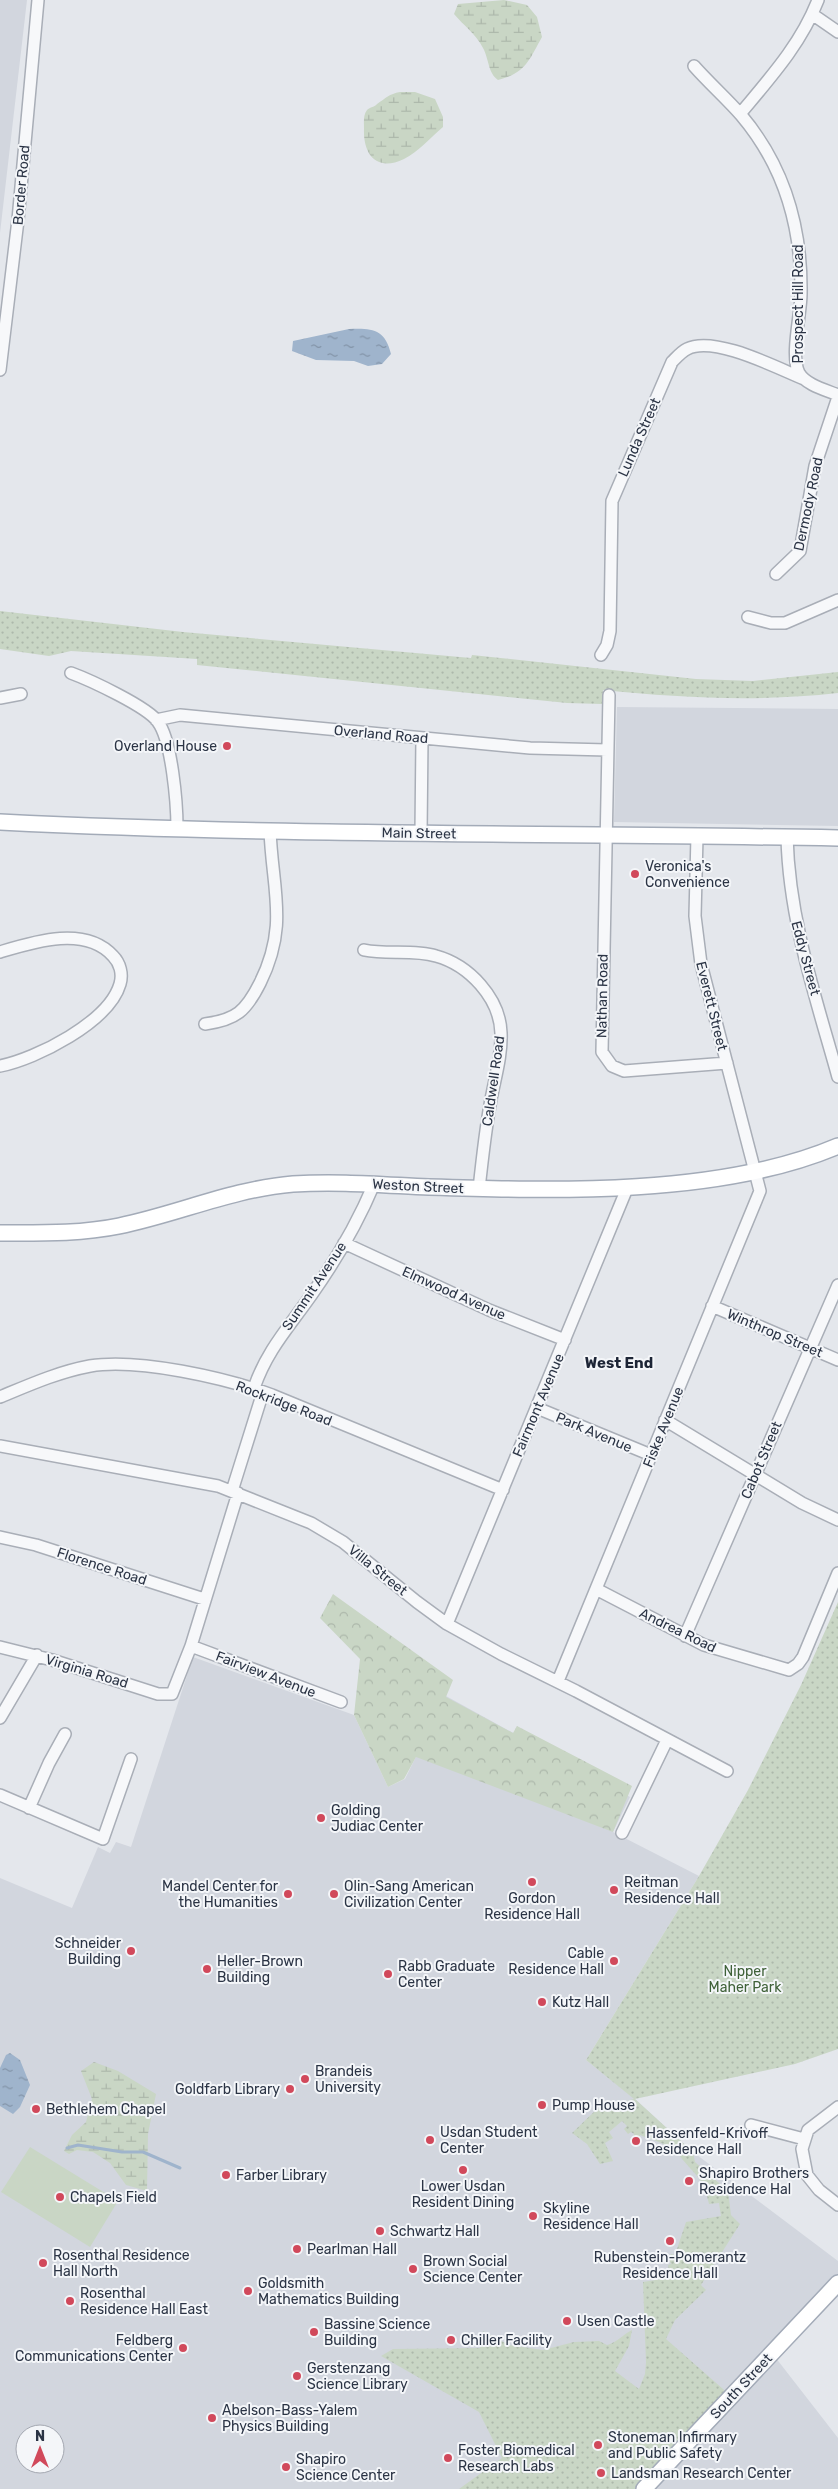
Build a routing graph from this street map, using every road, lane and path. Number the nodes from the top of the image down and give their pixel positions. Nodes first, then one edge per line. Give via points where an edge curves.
1 (38, 0) edge
2 (818, 0) edge
3 (812, 14) junction
4 (838, 32) edge
5 (694, 66) dead end
6 (740, 114) junction
7 (2, 346) edge
8 (0, 370) edge
9 (804, 379) junction
10 (838, 396) edge
11 (776, 574) dead end
12 (838, 600) edge
13 (748, 617) dead end
14 (601, 654) dead end
15 (72, 673) dead end
16 (21, 694) dead end
17 (609, 695) dead end
18 (0, 698) edge
19 (156, 720) junction
20 (422, 738) junction
21 (607, 750) junction
22 (0, 822) edge
23 (176, 828) junction
24 (270, 830) junction
25 (421, 833) junction
26 (606, 836) junction
27 (697, 836) junction
28 (787, 837) junction
29 (838, 838) edge
30 (364, 950) dead end
31 (0, 952) edge
32 (205, 1024) dead end
33 (727, 1063) junction
34 (0, 1066) edge
35 (838, 1077) edge
36 (838, 1146) edge
37 (757, 1171) junction
38 (374, 1184) junction
39 (628, 1186) junction
40 (479, 1189) junction
41 (0, 1233) edge
42 (344, 1243) junction
43 (838, 1285) edge
44 (712, 1306) junction
45 (565, 1340) junction
46 (810, 1348) junction
47 (838, 1360) edge
48 (259, 1390) junction
49 (0, 1397) edge
50 (537, 1408) junction
51 (665, 1420) junction
52 (0, 1446) edge
53 (651, 1456) junction
54 (755, 1474) junction
55 (502, 1490) junction
56 (235, 1492) junction
57 (838, 1520) edge
58 (0, 1537) edge
59 (838, 1573) edge
60 (596, 1589) junction
61 (204, 1599) junction
62 (447, 1624) junction
63 (684, 1636) junction
64 (191, 1646) junction
65 (0, 1647) edge
66 (37, 1655) junction
67 (558, 1681) junction
68 (172, 1694) joint
69 (341, 1702) dead end
70 (0, 1718) edge
71 (65, 1734) dead end
72 (667, 1740) junction
73 (131, 1759) dead end
74 (727, 1771) dead end
75 (0, 1795) edge
76 (29, 1808) junction
77 (622, 1834) dead end
78 (838, 2107) edge
79 (751, 2125) dead end
80 (804, 2138) junction
81 (838, 2205) edge
82 (838, 2283) edge
83 (644, 2489) edge

1 - 7 street, Border Road via 18,220
2 - 3 street
3 - 4 street
3 - 6 street via 787,57
5 - 6 street, Prospect Hill Road
6 - 9 street, Prospect Hill Road via 781,177 794,214 801,280 796,365
7 - 8 street, Border Road
9 - 10 street, Prospect Hill Road
9 - 14 street, Lunda Street via 732,350 707,346 687,348 672,362 612,501 610,632
10 - 11 street, Dermody Road via 815,466 800,552
12 - 13 street via 785,623
15 - 19 street via 146,711
16 - 18 street
17 - 21 street
19 - 20 street, Overland Road via 180,715
19 - 23 street via 165,735 168,749
20 - 21 street, Overland Road via 530,748
20 - 25 street
21 - 26 street
22 - 23 main road, Main Street
23 - 24 main road, Main Street
24 - 25 main road, Main Street
24 - 32 street via 278,914 272,954 244,1009 228,1020
25 - 26 main road, Main Street
26 - 27 main road, Main Street
26 - 33 street, Nathan Road via 603,1056 612,1066 624,1071
27 - 28 main road, Main Street
27 - 33 street, Everett Street via 695,899 698,945
28 - 29 main road, Main Street
28 - 35 street, Eddy Street via 795,920
30 - 40 street, Caldwell Road via 440,957 471,975 491,999 500,1025 501,1044
31 - 34 street via 44,940 84,941 111,954 119,964 121,976 111,1000 69,1038 34,1056
33 - 37 street, Everett Street
36 - 37 main road, Weston Street via 795,1162
37 - 39 main road, Weston Street
37 - 44 street, Fiske Avenue via 760,1194
38 - 40 main road, Weston Street
38 - 41 main road, Weston Street via 332,1182 269,1186 218,1197 112,1228 60,1233
38 - 42 street, Summit Avenue
39 - 40 main road, Weston Street
39 - 45 street, Fairmont Avenue
42 - 45 street, Elmwood Avenue via 490,1310
42 - 48 street, Summit Avenue via 270,1350
43 - 46 street, Cabot Street
44 - 46 street, Winthrop Street
44 - 51 street, Fiske Avenue
45 - 50 street, Fairmont Avenue
46 - 47 street, Winthrop Street
46 - 54 street, Cabot Street
48 - 49 street, Rockridge Road via 157,1368 108,1364 62,1373
48 - 55 street, Rockridge Road
48 - 56 street, Summit Avenue
50 - 53 street, Park Avenue
50 - 55 street, Fairmont Avenue
51 - 53 street, Fiske Avenue
51 - 54 street
52 - 56 street, Villa Street via 205,1482
53 - 60 street, Fiske Avenue
54 - 57 street via 809,1507
54 - 63 street, Cabot Street
55 - 62 street, Fairmont Avenue
56 - 61 street, Summit Avenue
56 - 62 street, Villa Street via 335,1536
58 - 61 street, Florence Road via 44,1547
59 - 63 street, Andrea Road via 803,1656 792,1669 783,1670
60 - 63 street, Andrea Road
60 - 67 street, Fiske Avenue
61 - 64 street, Summit Avenue
62 - 67 street, Villa Street
64 - 68 street, Summit Avenue
64 - 69 street, Fairview Avenue
65 - 66 street, Virginia Road
66 - 68 street, Virginia Road via 158,1694
66 - 70 street
67 - 72 street, Villa Street
71 - 76 street
72 - 74 street, Villa Street
72 - 77 street
73 - 76 street via 103,1839
75 - 76 street
78 - 80 street via 812,2127
79 - 80 street
80 - 81 street via 802,2156 807,2175
82 - 83 main road, South Street

